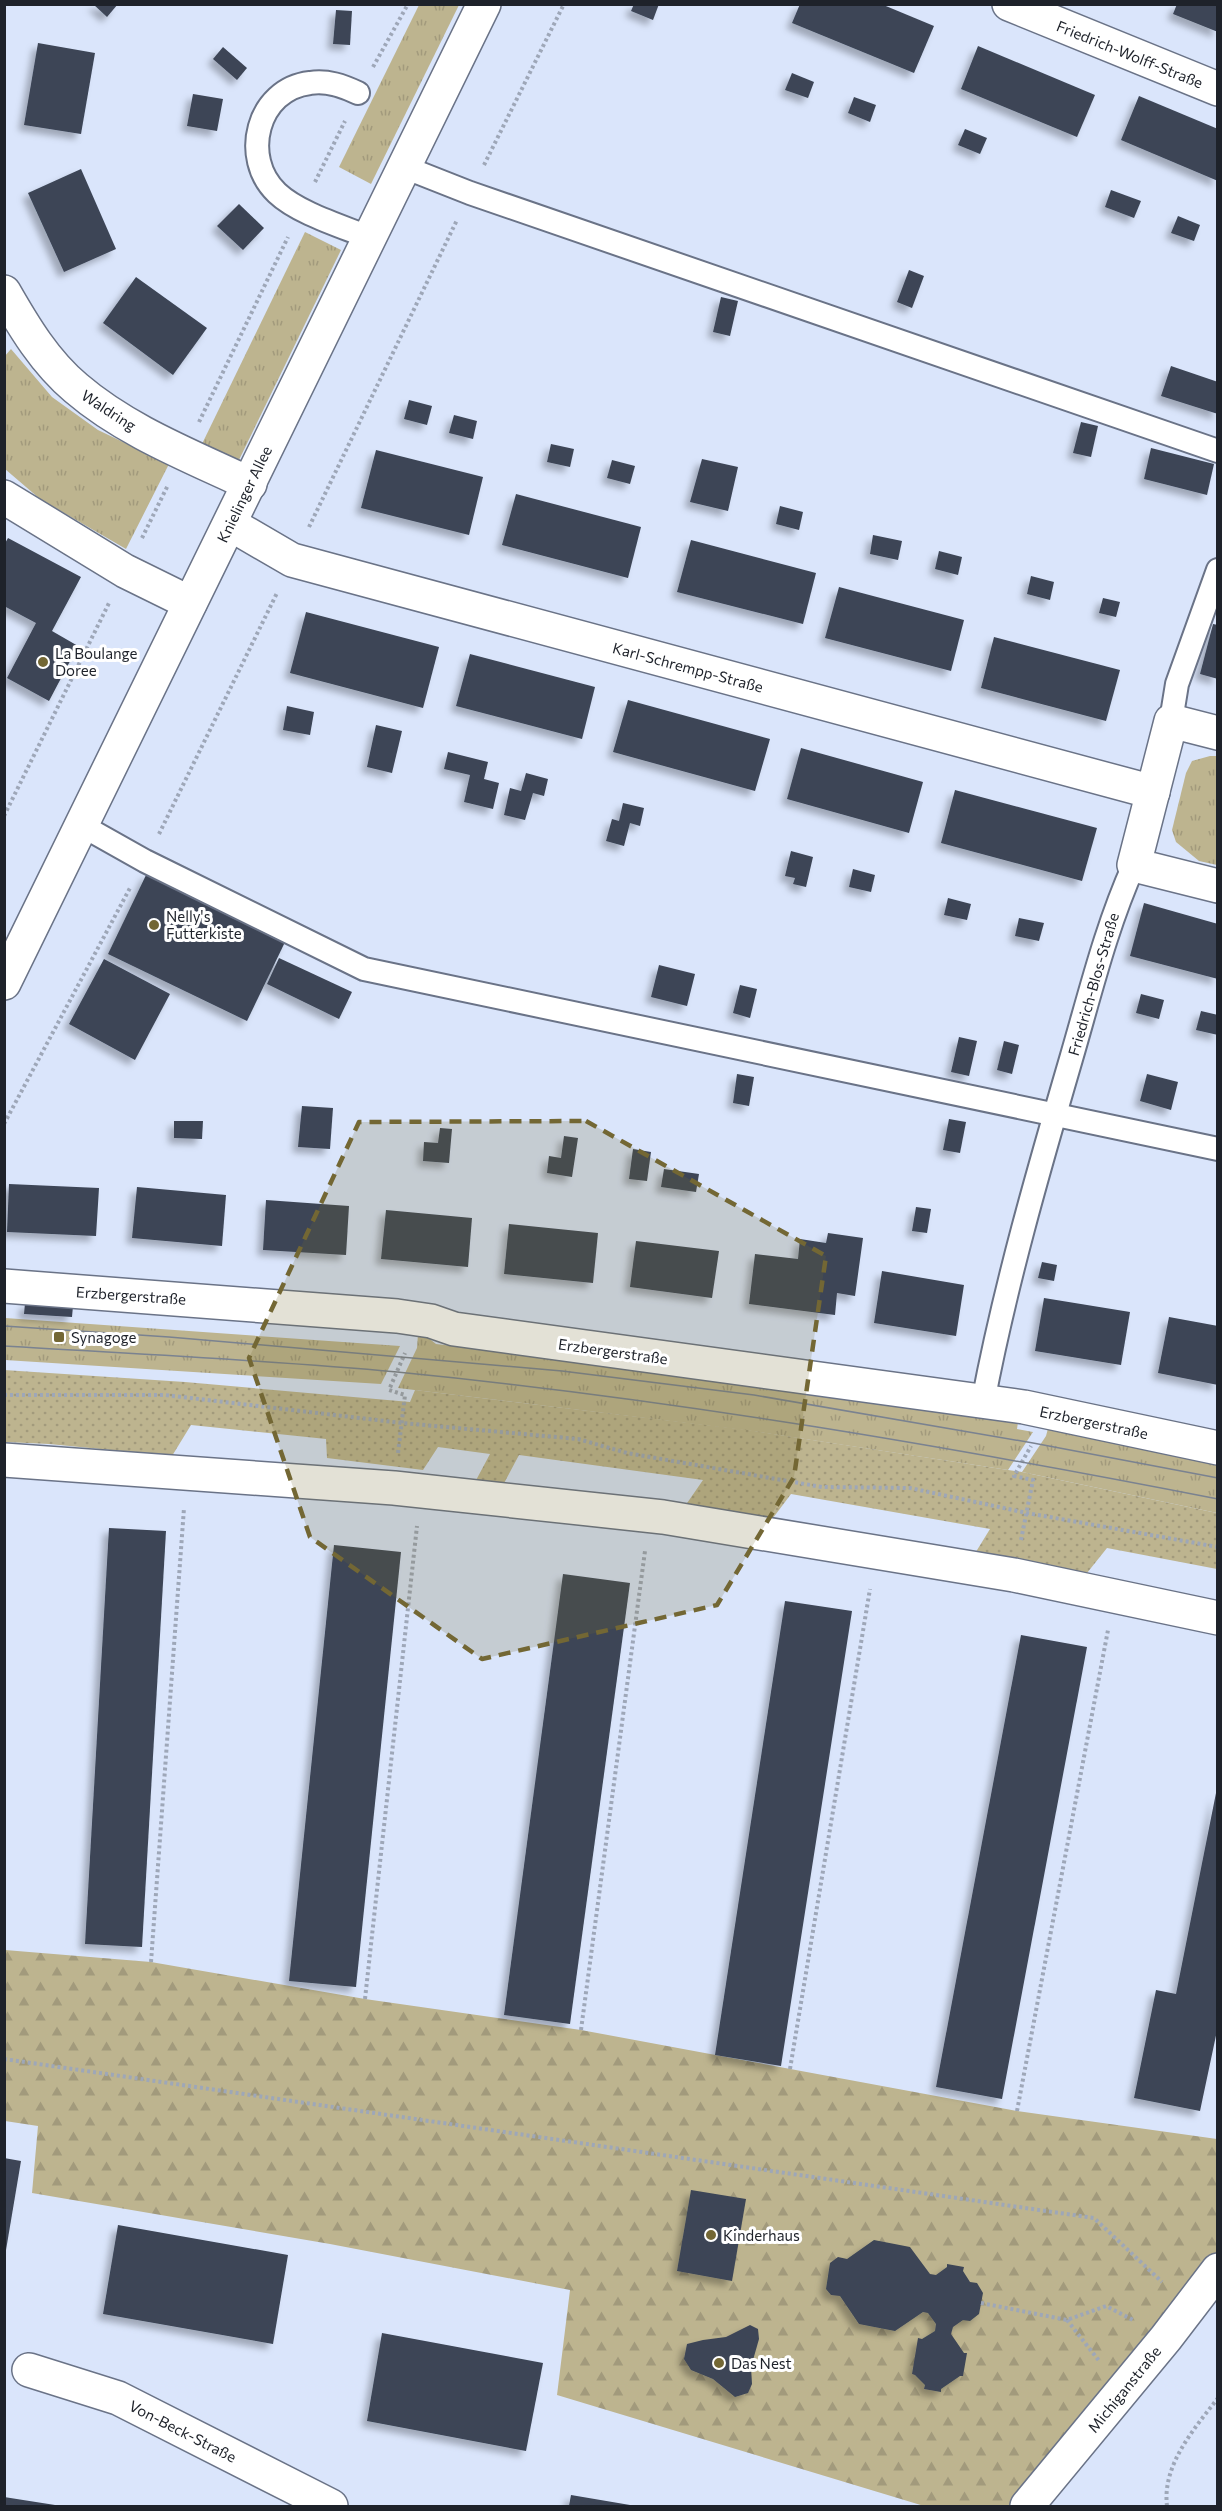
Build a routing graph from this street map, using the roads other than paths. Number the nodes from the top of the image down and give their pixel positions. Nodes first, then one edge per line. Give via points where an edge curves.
1 (484, 4) edge
2 (1009, 4) edge
3 (1218, 89) edge
4 (358, 93) road end
5 (404, 167) junction
6 (368, 237) junction
7 (4, 292) edge
8 (1218, 451) edge
9 (250, 484) junction
10 (4, 497) edge
11 (230, 524) junction
12 (1218, 570) edge
13 (190, 603) junction
14 (1171, 721) junction
15 (1218, 733) edge
16 (1153, 792) junction
17 (81, 825) junction
18 (1134, 865) junction
19 (1218, 886) edge
20 (6, 978) edge
21 (1055, 1114) junction
22 (1218, 1149) edge
23 (4, 1286) edge
24 (983, 1402) junction
25 (1218, 1448) edge
26 (4, 1460) edge
27 (1218, 1618) edge
28 (1218, 2270) edge
29 (29, 2370) dead end
30 (331, 2506) edge
31 (1027, 2506) edge

1 - 5 street, Knielinger Allee
2 - 3 street, Friedrich-Wolff-Straße
4 - 6 lane via 329,82 290,89 273,101 262,117 256,136 257,157 264,177 278,194
5 - 6 street, Knielinger Allee
5 - 8 lane
6 - 9 street, Knielinger Allee
7 - 9 street, Waldring via 28,334 75,387 122,420
9 - 11 street, Knielinger Allee
10 - 13 street via 125,571
11 - 13 street, Knielinger Allee
11 - 16 street, Karl-Schrempp-Straße via 292,560
12 - 14 lane, Friedrich-Blos-Straße via 1178,684
13 - 17 street, Knielinger Allee
14 - 15 street
14 - 16 street, Friedrich-Blos-Straße
16 - 18 street, Friedrich-Blos-Straße
17 - 20 street, Knielinger Allee
17 - 21 lane via 145,861 364,969
18 - 19 street
18 - 21 lane, Friedrich-Blos-Straße via 1118,902
21 - 22 lane
21 - 24 lane, Friedrich-Blos-Straße via 999,1320
23 - 24 street, Erzbergerstraße via 397,1316 454,1329
24 - 25 street, Erzbergerstraße via 1074,1416
26 - 27 street via 394,1488 663,1517 1014,1575
28 - 31 street, Michiganstraße
29 - 30 street, Von-Beck-Straße via 118,2398

